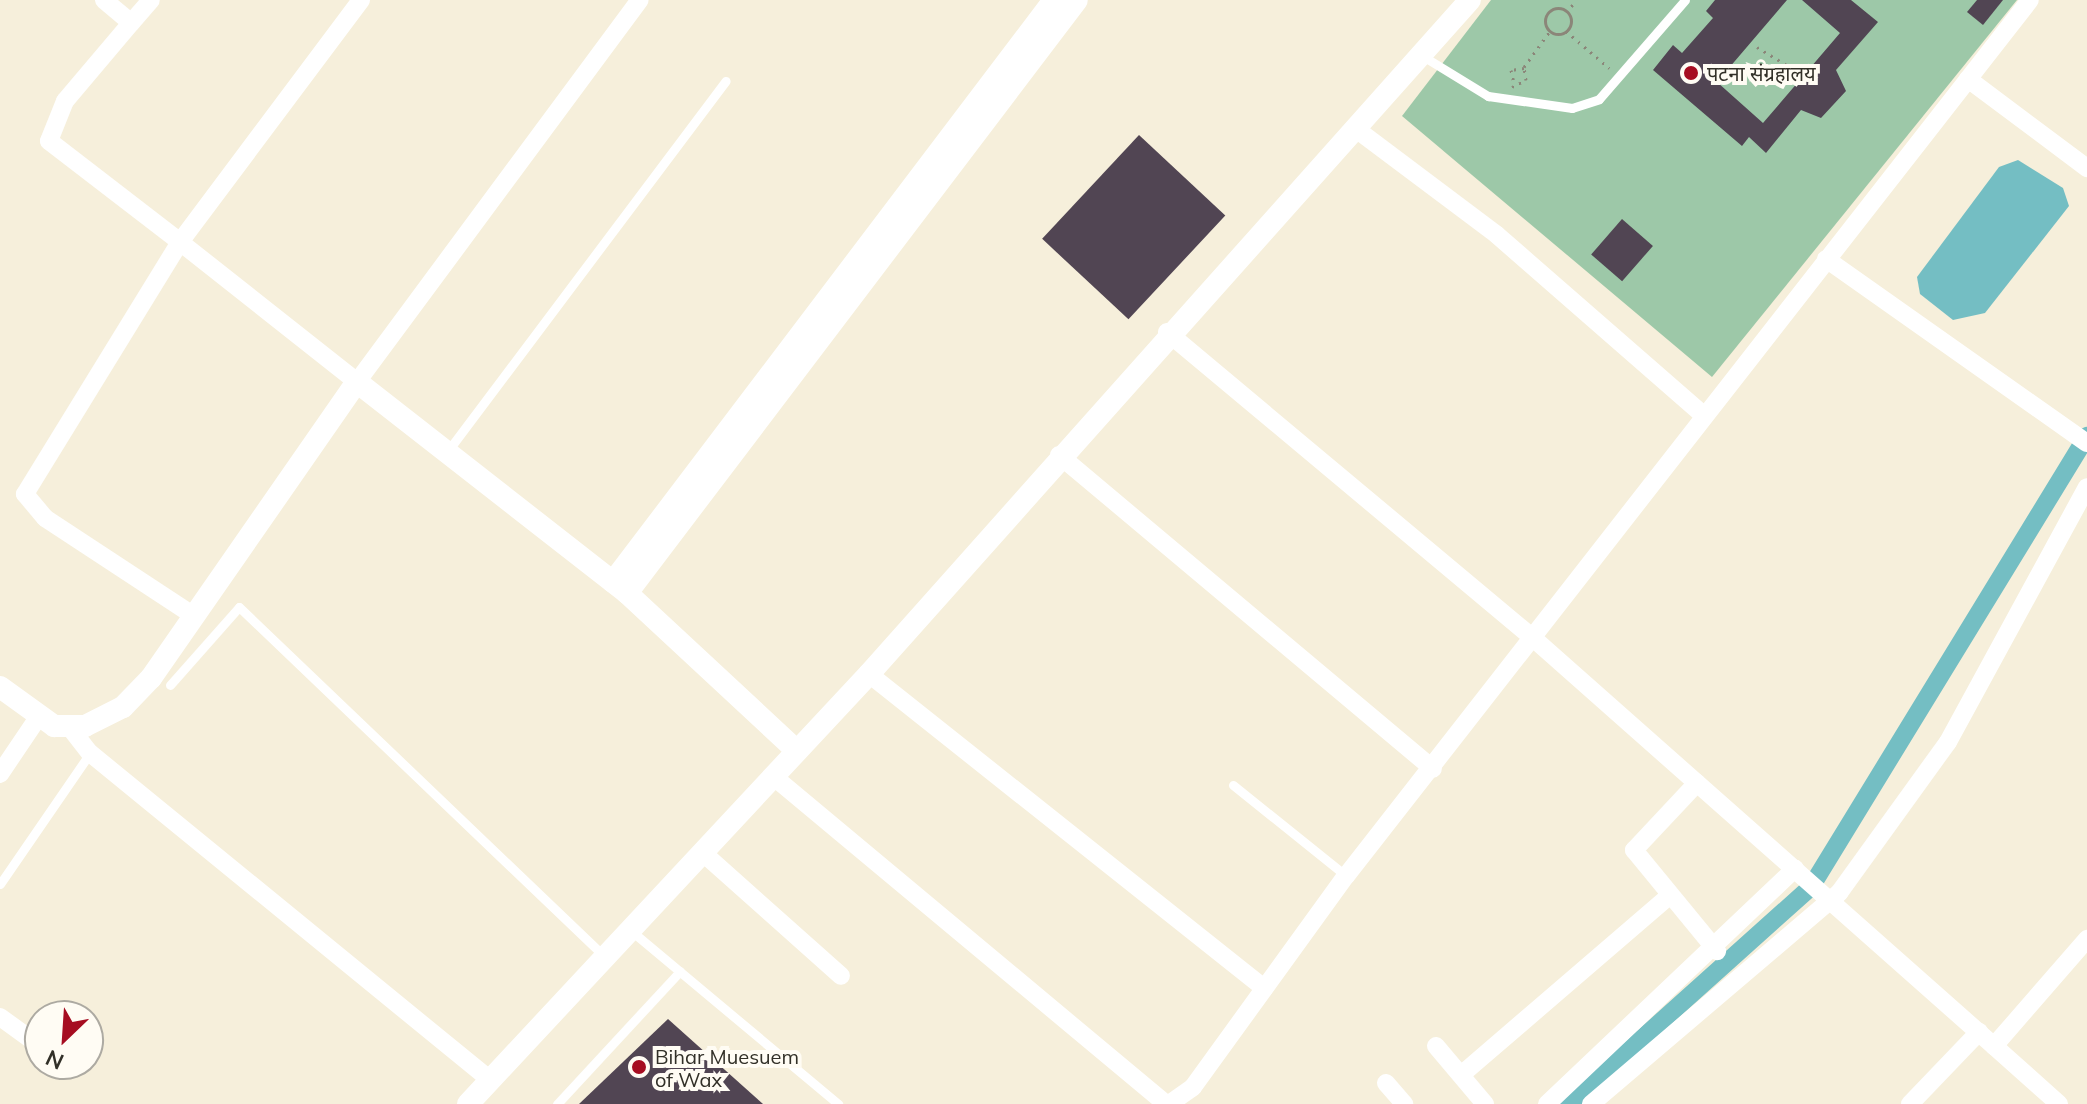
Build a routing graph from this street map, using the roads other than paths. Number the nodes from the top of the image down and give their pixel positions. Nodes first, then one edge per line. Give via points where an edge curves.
1 (104, 0) edge
2 (151, 0) edge
3 (361, 0) edge
4 (640, 0) edge
5 (1054, 0) edge
6 (1077, 0) edge
7 (1685, 0) edge
8 (2030, 0) edge
9 (1460, 3) edge
10 (131, 23) junction
11 (1421, 55) junction
12 (1968, 79) junction
13 (726, 81) dead end
14 (1356, 129) junction
15 (2087, 168) edge
16 (180, 242) junction
17 (1826, 259) junction
18 (1167, 332) junction
19 (782, 376) junction
20 (357, 382) junction
21 (1703, 415) junction
22 (2087, 443) edge
23 (447, 452) junction
24 (1059, 455) junction
25 (2087, 487) edge
26 (620, 587) junction
27 (194, 616) junction
28 (1533, 638) junction
29 (869, 674) junction
30 (170, 685) dead end
31 (0, 687) edge
32 (39, 716) junction
33 (71, 729) junction
34 (794, 748) junction
35 (90, 753) junction
36 (1433, 769) junction
37 (0, 774) edge
38 (774, 777) junction
39 (1697, 783) junction
40 (1233, 785) dead end
41 (702, 852) junction
42 (1799, 872) junction
43 (1346, 876) junction
44 (0, 884) edge
45 (1668, 897) junction
46 (1828, 898) junction
47 (629, 929) junction
48 (2087, 939) edge
49 (1717, 951) junction
50 (604, 956) junction
51 (680, 971) junction
52 (841, 976) dead end
53 (1264, 988) junction
54 (0, 1017) edge
55 (1979, 1032) junction
56 (24, 1034) edge
57 (1436, 1046) dead end
58 (1994, 1046) junction
59 (1461, 1075) junction
60 (489, 1079) junction
61 (1386, 1083) dead end
62 (1917, 1102) edge
63 (1174, 1103) edge
64 (468, 1104) edge
65 (557, 1104) edge
66 (838, 1104) edge
67 (1404, 1104) edge
68 (1485, 1104) edge
69 (1547, 1104) edge
70 (1591, 1104) edge
71 (2059, 1104) edge

1 - 10 street
2 - 10 street
3 - 16 street
4 - 20 street
5 - 19 street
6 - 19 street
7 - 11 lane via 1599,99 1544,109 1488,96
8 - 12 street
9 - 11 street
10 - 16 street via 65,101 49,141
11 - 14 street
12 - 15 street
12 - 17 street
13 - 23 lane
14 - 18 street
14 - 21 street via 1497,235
16 - 20 street
16 - 27 street via 25,494 45,518
17 - 21 street
17 - 22 street
18 - 24 street
18 - 28 street
19 - 26 street
20 - 23 street
20 - 27 street
21 - 28 street
23 - 26 street
24 - 29 street
24 - 36 street
25 - 46 street via 1948,742
26 - 34 street
27 - 33 street via 140,692 106,717
28 - 36 street
28 - 39 street
29 - 34 street
29 - 53 street
30 - 50 lane via 239,607
31 - 32 street
32 - 33 street
32 - 37 street
33 - 35 street
34 - 38 street
35 - 44 lane
35 - 60 street
36 - 43 street
38 - 41 street
38 - 63 street
39 - 42 street
39 - 45 street via 1635,846
40 - 43 lane
41 - 47 street
41 - 52 street
42 - 46 street
42 - 49 street
43 - 53 street
45 - 49 street
45 - 59 street
46 - 55 street
46 - 70 street
47 - 50 street
47 - 51 lane
48 - 58 street
49 - 69 street
50 - 60 street
51 - 65 lane
51 - 66 lane
53 - 63 street
54 - 56 street
55 - 58 street
55 - 62 street
57 - 59 street
58 - 71 street
59 - 68 street
60 - 64 street
61 - 67 street

